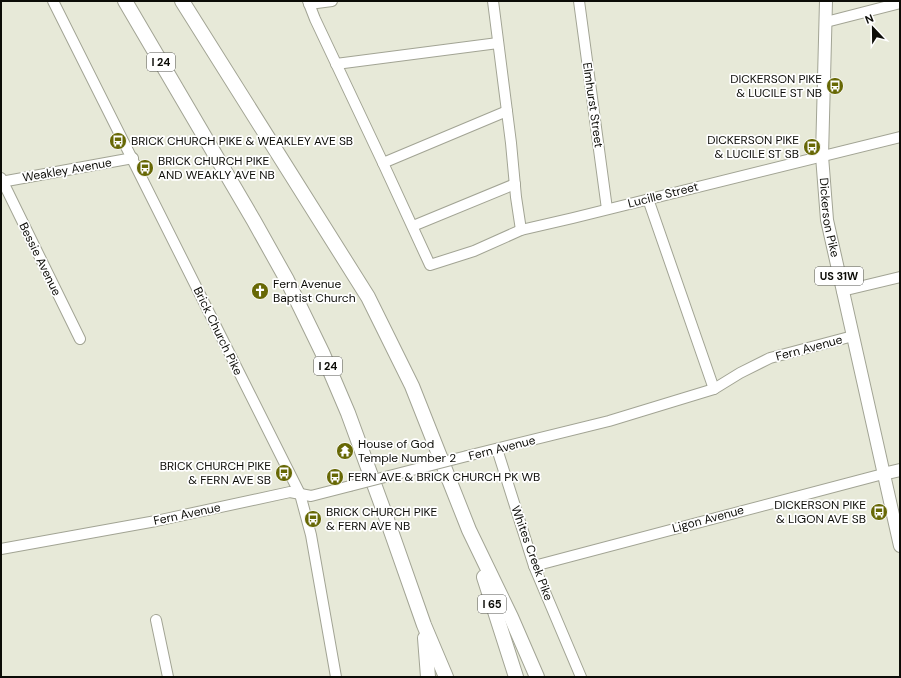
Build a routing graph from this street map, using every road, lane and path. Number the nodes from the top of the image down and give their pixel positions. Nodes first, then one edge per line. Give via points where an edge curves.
1 (53, 1) edge
2 (125, 1) edge
3 (182, 1) edge
4 (332, 1) edge
5 (493, 1) edge
6 (579, 1) edge
7 (826, 1) edge
8 (308, 3) edge
9 (900, 3) edge
10 (826, 22) junction
11 (498, 42) junction
12 (336, 64) junction
13 (507, 111) junction
14 (900, 137) edge
15 (822, 156) junction
16 (133, 158) junction
17 (383, 162) junction
18 (2, 181) edge
19 (515, 184) junction
20 (648, 199) junction
21 (607, 209) junction
22 (413, 226) junction
23 (522, 230) junction
24 (900, 277) edge
25 (842, 291) junction
26 (853, 336) junction
27 (80, 339) dead end
28 (714, 389) junction
29 (497, 449) junction
30 (900, 470) edge
31 (883, 474) junction
32 (300, 494) junction
33 (469, 530) junction
34 (900, 546) edge
35 (1, 549) edge
36 (534, 566) junction
37 (156, 620) dead end
38 (424, 625) junction
39 (168, 677) edge
40 (336, 677) edge
41 (428, 677) edge
42 (446, 677) edge
43 (516, 677) edge
44 (536, 677) edge
45 (581, 677) edge

1 - 16 street, Brick Church Pike
2 - 38 highway, I 24 via 254,221 310,326 348,413
3 - 33 highway via 368,297 412,386
4 - 8 street
5 - 11 street
6 - 21 street, Elmhurst Street
7 - 10 main road, Dickerson Pike / US 31W
8 - 12 street
9 - 10 street
10 - 15 main road, Dickerson Pike / US 31W
11 - 12 street
11 - 13 street
12 - 17 street
13 - 17 street
13 - 19 street
14 - 15 street, Lucille Street
15 - 20 street, Lucille Street
15 - 25 main road, Dickerson Pike / US 31W via 827,220
16 - 18 street, Weakley Avenue
16 - 32 street, Brick Church Pike
17 - 22 street
18 - 27 street, Bessie Avenue
19 - 22 street
19 - 23 street
20 - 21 street, Lucille Street
20 - 28 street
21 - 23 street, Lucille Street
22 - 23 street, Lucille Street via 430,265 474,252
24 - 25 street
25 - 26 main road, Dickerson Pike / US 31W
26 - 28 street, Fern Avenue via 770,358
26 - 31 main road, Dickerson Pike / US 31W
28 - 29 street, Fern Avenue via 609,421
29 - 32 street, Fern Avenue, bridge via 311,496
29 - 36 street, Whites Creek Pike
30 - 31 main road
31 - 34 main road, Dickerson Pike / US 31W
31 - 36 street, Ligon Avenue
32 - 35 street, Fern Avenue via 290,492 156,521
32 - 40 street, Brick Church Pike via 311,535
33 - 43 highway, I 65
33 - 44 highway via 511,617
36 - 45 street, Whites Creek Pike
37 - 39 street
38 - 41 highway
38 - 42 highway, I 24

